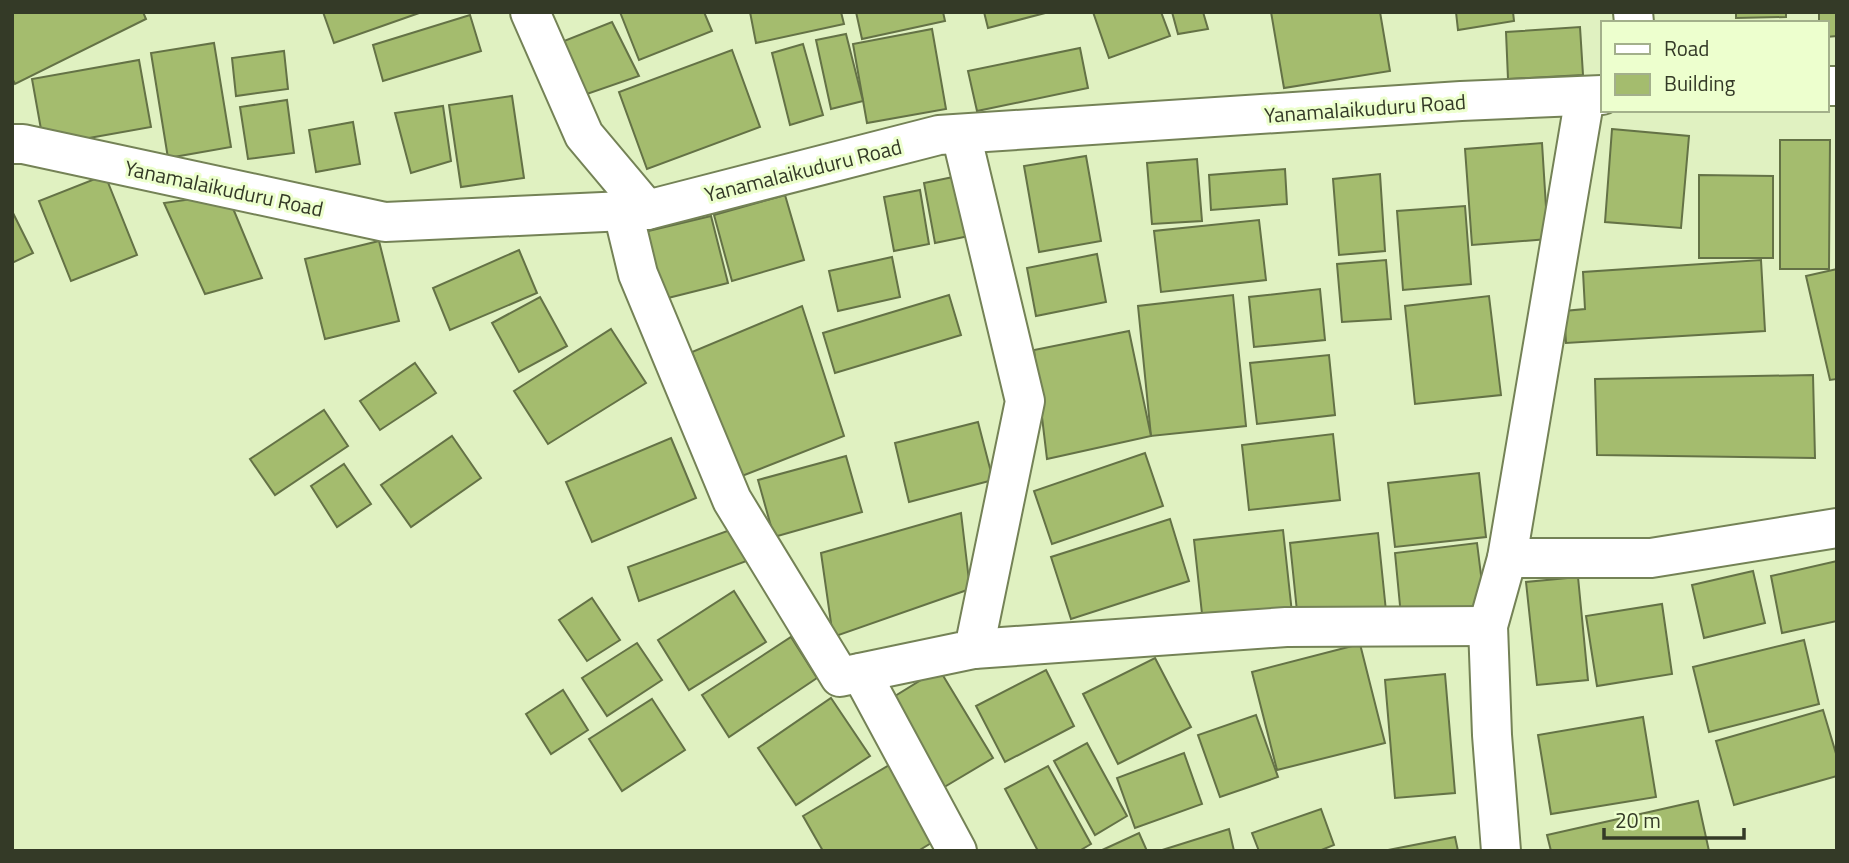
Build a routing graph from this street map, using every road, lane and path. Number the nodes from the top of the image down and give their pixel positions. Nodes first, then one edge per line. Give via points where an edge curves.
1 (530, 12) edge
2 (1594, 96) edge
3 (961, 134) junction
4 (12, 144) edge
5 (635, 211) junction
6 (1837, 528) edge
7 (1507, 558) junction
8 (1488, 626) junction
9 (974, 649) junction
10 (860, 673) junction
11 (957, 851) edge
12 (1501, 851) edge

1 - 5 street via 584,135
2 - 3 street, Yanamalaikuduru Road
2 - 7 street
3 - 5 street, Yanamalaikuduru Road via 939,135
3 - 9 street via 1025,401
4 - 5 street, Yanamalaikuduru Road via 385,222
5 - 10 street via 638,274 732,499 840,677
6 - 7 street via 1651,558
7 - 8 street
8 - 9 street via 1286,627
8 - 12 street
9 - 10 street
10 - 11 street

